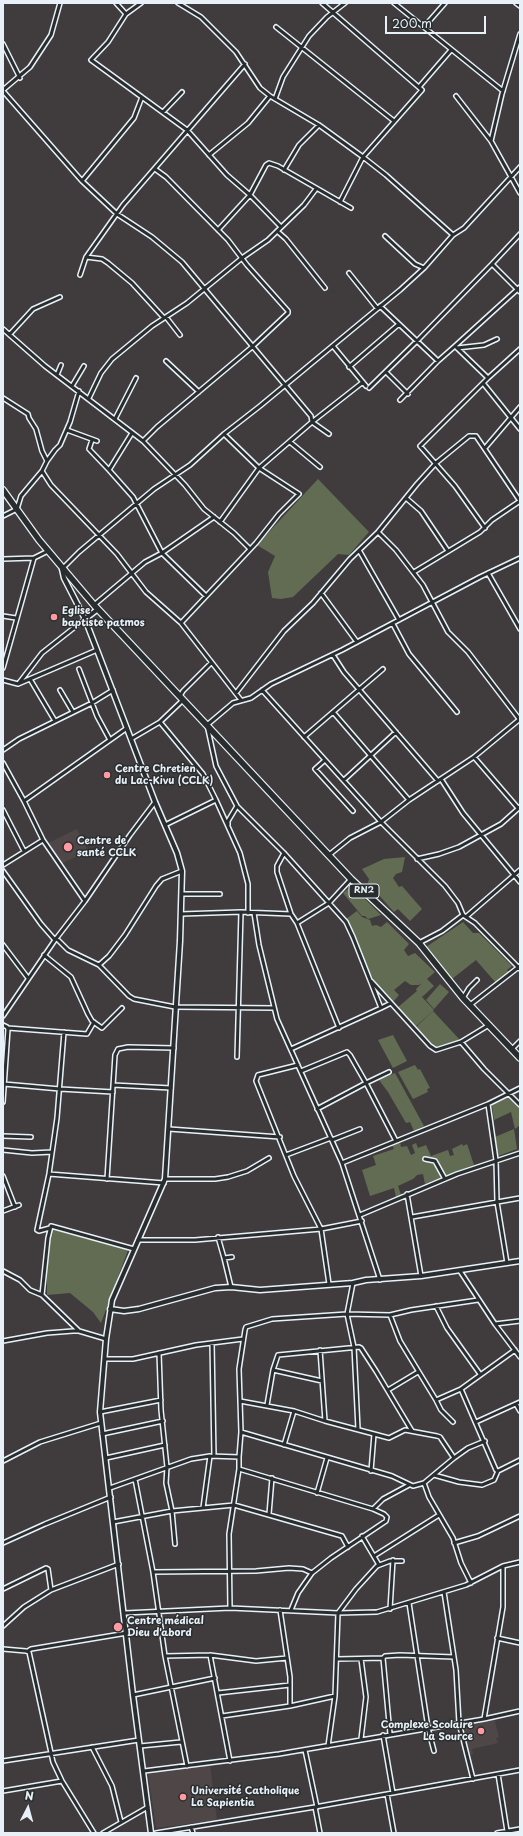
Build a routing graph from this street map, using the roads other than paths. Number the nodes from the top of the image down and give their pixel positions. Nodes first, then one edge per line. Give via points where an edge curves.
1 (60, 3) edge
2 (116, 3) edge
3 (141, 3) edge
4 (178, 3) edge
5 (322, 3) edge
6 (345, 3) edge
7 (394, 3) edge
8 (445, 3) edge
9 (516, 3) edge
10 (520, 6) edge
11 (332, 13) junction
12 (126, 14) junction
13 (276, 27) dead end
14 (424, 27) junction
15 (520, 34) edge
16 (3, 44) edge
17 (519, 44) edge
18 (301, 47) junction
19 (451, 50) junction
20 (245, 64) junction
21 (20, 78) junction
22 (419, 87) junction
23 (3, 91) edge
24 (503, 91) junction
25 (182, 92) dead end
26 (270, 96) junction
27 (456, 96) dead end
28 (142, 97) junction
29 (275, 99) junction
30 (163, 112) junction
31 (394, 122) junction
32 (318, 125) junction
33 (187, 130) junction
34 (491, 141) junction
35 (209, 155) junction
36 (363, 157) junction
37 (520, 167) edge
38 (155, 169) junction
39 (284, 170) junction
40 (510, 178) junction
41 (82, 181) junction
42 (316, 189) junction
43 (520, 193) edge
44 (250, 195) junction
45 (340, 202) junction
46 (351, 208) dead end
47 (117, 214) junction
48 (281, 227) junction
49 (218, 230) junction
50 (277, 231) junction
51 (520, 234) edge
52 (453, 235) junction
53 (385, 236) dead end
54 (86, 257) junction
55 (242, 258) junction
56 (492, 264) junction
57 (424, 268) junction
58 (349, 273) dead end
59 (80, 275) dead end
60 (325, 288) dead end
61 (519, 289) edge
62 (203, 290) junction
63 (60, 297) dead end
64 (378, 307) junction
65 (165, 317) junction
66 (398, 324) junction
67 (4, 332) edge
68 (10, 334) junction
69 (180, 335) dead end
70 (496, 339) dead end
71 (417, 341) junction
72 (333, 346) junction
73 (252, 347) junction
74 (456, 347) junction
75 (520, 349) edge
76 (166, 361) dead end
77 (438, 361) junction
78 (61, 365) dead end
79 (84, 366) dead end
80 (349, 367) junction
81 (386, 372) junction
82 (57, 375) junction
83 (136, 378) dead end
84 (488, 378) junction
85 (363, 382) junction
86 (483, 383) junction
87 (72, 386) junction
88 (284, 386) junction
89 (79, 391) junction
90 (199, 392) junction
91 (408, 394) junction
92 (3, 398) edge
93 (88, 398) junction
94 (400, 400) dead end
95 (520, 406) edge
96 (511, 418) junction
97 (115, 419) junction
98 (312, 422) junction
99 (520, 429) edge
100 (67, 430) junction
101 (132, 433) junction
102 (224, 434) junction
103 (329, 434) dead end
104 (92, 440) junction
105 (97, 441) dead end
106 (143, 441) junction
107 (290, 442) junction
108 (485, 448) junction
109 (47, 461) junction
110 (436, 463) junction
111 (320, 467) dead end
112 (259, 468) junction
113 (109, 470) junction
114 (42, 471) junction
115 (174, 475) junction
116 (3, 490) edge
117 (406, 498) junction
118 (520, 501) edge
119 (138, 504) junction
120 (17, 509) junction
121 (3, 516) edge
122 (214, 518) junction
123 (220, 522) junction
124 (485, 528) junction
125 (378, 532) junction
126 (99, 535) junction
127 (250, 549) junction
128 (360, 550) junction
129 (448, 551) junction
130 (48, 552) junction
131 (162, 553) junction
132 (3, 558) edge
133 (34, 558) junction
134 (520, 558) edge
135 (62, 569) junction
136 (414, 572) junction
137 (131, 573) junction
138 (488, 573) junction
139 (321, 593) junction
140 (206, 596) junction
141 (433, 603) junction
142 (96, 607) junction
143 (3, 616) edge
144 (16, 618) junction
145 (85, 619) junction
146 (399, 620) junction
147 (180, 623) junction
148 (392, 624) junction
149 (520, 629) edge
150 (357, 642) junction
151 (97, 650) junction
152 (333, 655) junction
153 (4, 662) edge
154 (211, 663) junction
155 (3, 668) edge
156 (79, 669) dead end
157 (383, 669) dead end
158 (30, 679) junction
159 (3, 680) edge
160 (18, 684) junction
161 (60, 690) dead end
162 (113, 690) junction
163 (262, 690) junction
164 (359, 690) junction
165 (236, 693) junction
166 (182, 698) junction
167 (241, 700) junction
168 (92, 703) junction
169 (73, 712) junction
170 (333, 712) junction
171 (457, 712) dead end
172 (520, 719) edge
173 (55, 721) junction
174 (160, 722) junction
175 (207, 724) junction
176 (127, 728) junction
177 (396, 732) junction
178 (304, 737) junction
179 (131, 739) junction
180 (110, 740) junction
181 (3, 750) edge
182 (371, 757) junction
183 (474, 757) junction
184 (325, 760) junction
185 (3, 763) edge
186 (344, 780) junction
187 (439, 780) junction
188 (216, 800) junction
189 (409, 800) junction
190 (24, 801) junction
191 (155, 802) junction
192 (237, 806) junction
193 (519, 807) edge
194 (3, 810) edge
195 (353, 811) dead end
196 (381, 822) junction
197 (165, 825) junction
198 (228, 825) junction
199 (482, 835) junction
200 (43, 840) junction
201 (24, 851) junction
202 (284, 853) junction
203 (329, 855) junction
204 (3, 858) edge
205 (417, 860) junction
206 (4, 864) edge
207 (520, 870) edge
208 (3, 871) edge
209 (182, 871) junction
210 (516, 876) junction
211 (351, 879) junction
212 (520, 882) edge
213 (182, 894) junction
214 (220, 894) dead end
215 (85, 901) junction
216 (329, 903) junction
217 (241, 912) junction
218 (248, 913) junction
219 (254, 913) junction
220 (181, 914) junction
221 (291, 914) junction
222 (463, 915) junction
223 (467, 916) junction
224 (297, 923) junction
225 (55, 939) junction
226 (419, 943) junction
227 (3, 945) edge
228 (44, 956) junction
229 (98, 965) junction
230 (519, 968) edge
231 (28, 978) junction
232 (370, 980) junction
233 (477, 980) dead end
234 (463, 998) junction
235 (391, 1003) junction
236 (470, 1005) junction
237 (175, 1007) junction
238 (122, 1008) dead end
239 (239, 1008) junction
240 (274, 1008) junction
241 (381, 1008) junction
242 (3, 1016) edge
243 (94, 1022) junction
244 (3, 1025) edge
245 (489, 1026) junction
246 (8, 1028) junction
247 (339, 1028) junction
248 (64, 1032) junction
249 (520, 1041) edge
250 (461, 1042) junction
251 (174, 1048) junction
252 (291, 1049) junction
253 (512, 1049) junction
254 (237, 1057) dead end
255 (520, 1058) edge
256 (298, 1065) junction
257 (301, 1071) junction
258 (388, 1072) dead end
259 (366, 1083) junction
260 (4, 1084) junction
261 (113, 1085) junction
262 (171, 1088) junction
263 (520, 1088) edge
264 (60, 1089) junction
265 (113, 1092) junction
266 (510, 1094) junction
267 (3, 1102) edge
268 (488, 1104) junction
269 (520, 1105) edge
270 (317, 1109) junction
271 (169, 1129) junction
272 (360, 1129) dead end
273 (3, 1136) edge
274 (31, 1137) dead end
275 (280, 1137) junction
276 (331, 1139) junction
277 (396, 1141) junction
278 (3, 1150) edge
279 (52, 1152) junction
280 (520, 1153) edge
281 (286, 1155) junction
282 (269, 1158) dead end
283 (425, 1159) dead end
284 (496, 1160) junction
285 (342, 1163) junction
286 (49, 1174) junction
287 (3, 1176) edge
288 (107, 1179) junction
289 (445, 1179) junction
290 (165, 1181) junction
291 (407, 1194) junction
292 (520, 1198) edge
293 (497, 1202) junction
294 (3, 1211) edge
295 (360, 1215) junction
296 (412, 1218) junction
297 (362, 1221) junction
298 (50, 1228) junction
299 (321, 1229) junction
300 (218, 1237) junction
301 (138, 1240) junction
302 (134, 1249) junction
303 (232, 1257) dead end
304 (224, 1258) junction
305 (520, 1261) edge
306 (507, 1263) junction
307 (3, 1271) edge
308 (460, 1271) junction
309 (420, 1276) junction
310 (380, 1280) junction
311 (353, 1283) junction
312 (329, 1284) junction
313 (231, 1287) junction
314 (42, 1295) junction
315 (478, 1300) junction
316 (436, 1306) junction
317 (110, 1309) junction
318 (347, 1314) junction
319 (390, 1315) junction
320 (520, 1321) edge
321 (495, 1324) junction
322 (79, 1331) junction
323 (106, 1339) junction
324 (243, 1339) junction
325 (3, 1340) edge
326 (212, 1342) junction
327 (354, 1346) junction
328 (320, 1350) junction
329 (515, 1350) junction
330 (159, 1353) junction
331 (520, 1357) edge
332 (105, 1360) junction
333 (273, 1370) junction
334 (418, 1372) junction
335 (480, 1374) junction
336 (322, 1381) junction
337 (461, 1389) junction
338 (388, 1390) junction
339 (161, 1400) junction
340 (436, 1400) junction
341 (240, 1401) junction
342 (518, 1403) edge
343 (267, 1405) junction
344 (294, 1411) junction
345 (520, 1411) edge
346 (100, 1412) junction
347 (163, 1421) junction
348 (325, 1421) junction
349 (453, 1422) dead end
350 (476, 1422) junction
351 (101, 1423) junction
352 (358, 1429) junction
353 (412, 1431) junction
354 (241, 1432) junction
355 (102, 1434) junction
356 (374, 1434) junction
357 (485, 1441) junction
358 (165, 1444) junction
359 (284, 1445) junction
360 (210, 1456) junction
361 (214, 1456) junction
362 (239, 1457) junction
363 (106, 1458) junction
364 (327, 1458) junction
365 (454, 1458) junction
366 (520, 1460) edge
367 (3, 1461) edge
368 (167, 1467) junction
369 (239, 1470) junction
370 (371, 1471) junction
371 (498, 1471) junction
372 (434, 1475) junction
373 (272, 1478) junction
374 (135, 1479) junction
375 (424, 1483) junction
376 (409, 1485) junction
377 (110, 1488) junction
378 (317, 1493) junction
379 (111, 1497) junction
380 (234, 1505) junction
381 (203, 1508) junction
382 (373, 1509) junction
383 (172, 1510) junction
384 (269, 1514) junction
385 (439, 1515) junction
386 (520, 1516) edge
387 (142, 1517) junction
388 (113, 1522) junction
389 (362, 1536) junction
390 (3, 1543) edge
391 (454, 1543) junction
392 (176, 1544) dead end
393 (348, 1546) junction
394 (374, 1556) junction
395 (393, 1560) junction
396 (402, 1561) dead end
397 (520, 1562) edge
398 (119, 1564) junction
399 (379, 1565) junction
400 (503, 1566) junction
401 (229, 1571) junction
402 (153, 1572) junction
403 (312, 1573) junction
404 (471, 1583) junction
405 (3, 1589) edge
406 (51, 1590) junction
407 (444, 1592) junction
408 (409, 1603) junction
409 (230, 1608) junction
410 (390, 1609) junction
411 (280, 1610) junction
412 (290, 1610) junction
413 (158, 1611) junction
414 (338, 1613) junction
415 (125, 1614) junction
416 (3, 1626) edge
417 (127, 1633) junction
418 (497, 1638) junction
419 (520, 1643) edge
420 (3, 1649) edge
421 (28, 1651) junction
422 (210, 1655) junction
423 (417, 1655) junction
424 (165, 1656) junction
425 (454, 1657) junction
426 (287, 1658) junction
427 (383, 1658) junction
428 (337, 1659) junction
429 (361, 1659) junction
430 (214, 1678) junction
431 (290, 1686) junction
432 (171, 1687) junction
433 (218, 1693) junction
434 (133, 1695) junction
435 (335, 1696) junction
436 (290, 1706) junction
437 (520, 1711) edge
438 (222, 1716) junction
439 (484, 1719) junction
440 (459, 1723) junction
441 (428, 1728) junction
442 (390, 1734) junction
443 (383, 1735) junction
444 (361, 1739) junction
445 (140, 1740) junction
446 (181, 1742) junction
447 (140, 1746) junction
448 (328, 1746) junction
449 (92, 1747) junction
450 (304, 1750) junction
451 (434, 1751) dead end
452 (50, 1754) junction
453 (3, 1761) edge
454 (230, 1762) junction
455 (187, 1766) junction
456 (520, 1770) edge
457 (144, 1771) junction
458 (498, 1774) junction
459 (473, 1779) junction
460 (62, 1781) junction
461 (3, 1791) edge
462 (393, 1793) junction
463 (387, 1794) junction
464 (148, 1807) junction
465 (316, 1807) junction
466 (121, 1822) junction
467 (113, 1827) junction
468 (191, 1827) junction
469 (520, 1829) edge
470 (507, 1831) junction
471 (94, 1833) edge
472 (103, 1833) edge
473 (114, 1833) edge
474 (152, 1833) edge
475 (156, 1833) edge
476 (193, 1833) edge
477 (320, 1833) edge
478 (394, 1833) edge
479 (497, 1833) edge

1 - 21 street via 51,35
2 - 12 street
3 - 12 street
4 - 20 street via 201,17
5 - 11 street
6 - 11 street
7 - 14 street
8 - 14 street
9 - 10 street
11 - 18 street
11 - 22 street
12 - 28 street via 108,42 91,60
13 - 18 street
14 - 19 street
15 - 17 street
16 - 21 street
17 - 24 street
18 - 29 street via 283,77
18 - 31 street
19 - 22 street
19 - 24 street
20 - 26 street via 257,85
20 - 33 street
21 - 23 street
22 - 31 street via 421,91
23 - 41 street
24 - 34 street
25 - 30 street
26 - 29 street
26 - 35 street via 248,123
27 - 34 street
28 - 30 street
28 - 41 street via 134,118
29 - 32 street
30 - 33 street
31 - 36 street
32 - 36 street
32 - 39 street via 299,144
33 - 35 street
33 - 38 street
34 - 40 street
35 - 44 street via 227,176
36 - 45 street
36 - 52 street
37 - 40 street
38 - 47 street
38 - 49 street
39 - 42 street
39 - 44 street via 267,164
40 - 43 street
40 - 52 street via 464,228
41 - 47 street
42 - 45 street
42 - 48 street via 304,205
44 - 48 street
44 - 49 street
45 - 46 street
47 - 54 street
47 - 62 street via 178,258
48 - 50 street
49 - 55 street
50 - 55 street
50 - 60 street
51 - 56 street
52 - 57 street
53 - 57 street via 415,264
54 - 59 street
54 - 65 street via 102,259 108,263
55 - 62 street
55 - 73 street via 288,310 288,316
56 - 61 street
56 - 71 street
57 - 64 street
58 - 64 street
61 - 74 street
62 - 65 street
62 - 73 street via 222,309
63 - 68 street via 33,309
64 - 66 street
64 - 72 street
65 - 69 street
65 - 93 street via 112,359 101,373
66 - 71 street
66 - 80 street
67 - 68 street
68 - 82 street
70 - 74 street via 484,346
71 - 77 street
71 - 81 street
72 - 80 street
72 - 88 street
73 - 88 street
73 - 90 street
74 - 77 street
74 - 84 street
75 - 84 street
76 - 90 street
77 - 91 street
78 - 82 street
79 - 87 street
80 - 85 street
81 - 85 street via 368,387
81 - 91 street
82 - 87 street
83 - 97 street
84 - 86 street
85 - 98 street
86 - 96 street
86 - 110 street via 420,446
87 - 89 street
88 - 98 street via 311,416
88 - 102 street
89 - 93 street
89 - 100 street
90 - 106 street
91 - 94 street
92 - 109 street via 28,414
93 - 97 street
95 - 96 street
96 - 99 street
96 - 108 street
97 - 101 street
98 - 103 street
98 - 107 street
100 - 104 street
100 - 109 street via 60,445
101 - 106 street
101 - 113 street
102 - 112 street
102 - 115 street via 190,465
104 - 105 street
104 - 113 street via 89,449
106 - 115 street
107 - 111 street
107 - 112 street
108 - 110 street via 473,435
108 - 118 street
109 - 114 street
110 - 117 street
110 - 124 street
112 - 123 street
112 - 127 street via 299,494
113 - 119 street
114 - 120 street via 21,496
114 - 126 street via 51,485
115 - 119 street
115 - 122 street
116 - 120 highway, RN2
117 - 125 street
117 - 129 street via 421,511
118 - 124 street via 492,520
119 - 126 street
119 - 131 street
120 - 121 street
120 - 130 highway, RN2
122 - 123 street
122 - 131 street
123 - 127 street
124 - 129 street
125 - 128 street
125 - 136 street
126 - 135 street
126 - 137 street
127 - 140 street
128 - 139 street
128 - 146 street
129 - 136 street
130 - 133 street
130 - 135 highway, RN2
131 - 137 street
131 - 140 street
132 - 133 street
133 - 144 street
134 - 138 street
135 - 142 highway, RN2
135 - 145 street
136 - 141 street
137 - 142 street
137 - 147 street via 146,592
138 - 141 street
138 - 149 street
139 - 150 street
139 - 165 street via 284,631
140 - 147 street
141 - 146 street
141 - 172 street via 448,632 468,652
142 - 145 street
142 - 166 highway, RN2
143 - 144 street
144 - 153 street
145 - 151 street
145 - 160 street via 42,653
146 - 148 street
147 - 154 street
148 - 150 street
148 - 171 street via 410,654
150 - 152 street
151 - 158 street
151 - 162 street
152 - 163 street
152 - 164 street
153 - 155 street
154 - 165 street
154 - 166 street via 183,691
156 - 168 street
157 - 164 street
158 - 160 street
158 - 173 street
159 - 160 street
161 - 169 street
162 - 168 street
162 - 176 street
163 - 167 street via 251,698
163 - 178 street
164 - 170 street
164 - 177 street
165 - 167 street
166 - 174 street
166 - 175 highway, RN2
167 - 175 street via 233,703
168 - 169 street
168 - 180 street
169 - 173 street
170 - 178 street
170 - 182 street
172 - 183 street
173 - 181 street
174 - 179 street
174 - 188 street via 203,774
175 - 192 street via 216,766
175 - 203 highway, RN2
176 - 179 street
176 - 180 street
177 - 182 street
177 - 187 street
178 - 184 street
179 - 191 street
180 - 190 street
182 - 186 street
182 - 189 street
183 - 187 street
183 - 193 street
184 - 186 street
184 - 195 street via 315,769
185 - 190 street
186 - 196 street
187 - 189 street
187 - 199 street
188 - 197 street
188 - 198 street
189 - 196 street
190 - 200 street
191 - 197 street
191 - 215 street
192 - 198 street
192 - 202 street
193 - 199 street via 501,824
194 - 201 street
196 - 203 street via 350,838
196 - 205 street
197 - 209 street
198 - 218 street via 240,853 248,884
199 - 205 street via 445,852
199 - 210 street
200 - 201 street
200 - 215 street
201 - 206 street
202 - 216 street
202 - 221 street via 276,869
203 - 211 highway, RN2
204 - 206 street
205 - 222 street via 445,886 458,903
207 - 210 street
208 - 225 street
209 - 213 street
209 - 229 street via 162,879 125,935 109,956
210 - 212 street
210 - 223 street
211 - 216 street
211 - 226 highway, RN2
213 - 214 street
213 - 220 street
215 - 225 street
216 - 224 street
216 - 232 street via 346,922
217 - 218 street
217 - 220 street
217 - 239 street
218 - 219 street
219 - 221 street
219 - 240 street
220 - 237 street
221 - 224 street
222 - 223 street
222 - 226 street via 442,932
223 - 230 street
224 - 247 street
225 - 228 street
225 - 229 street via 68,950
226 - 234 highway, RN2
227 - 231 street
228 - 231 street
228 - 243 street via 71,976 83,1005
229 - 237 street via 131,998
230 - 236 street
231 - 242 street
232 - 235 street
232 - 241 street
233 - 234 street
234 - 236 highway, RN2
235 - 241 street
235 - 250 street via 436,1050
236 - 245 highway, RN2
237 - 239 street
237 - 251 street
238 - 243 street via 102,1028
239 - 240 street
239 - 254 street
240 - 252 street
241 - 247 street
243 - 248 street via 87,1034
244 - 246 street
245 - 250 street
245 - 253 highway, RN2
246 - 248 street
246 - 260 street
247 - 252 street
248 - 264 street
249 - 253 street
250 - 266 street
251 - 261 street via 118,1049 114,1055
251 - 262 street
252 - 256 street
253 - 255 highway, RN2
256 - 257 street
256 - 275 street via 256,1078
257 - 259 street via 347,1052
257 - 270 street
258 - 259 street
259 - 270 street
259 - 277 street
260 - 264 street
260 - 267 street
261 - 262 street
261 - 265 street
262 - 271 street
263 - 266 street
264 - 265 street
264 - 279 street
265 - 288 street
266 - 268 street
266 - 269 street
268 - 277 street
268 - 284 street
270 - 276 street
271 - 275 street
271 - 290 street
272 - 276 street
273 - 274 street
275 - 281 street
276 - 281 street
276 - 285 street
277 - 285 street
278 - 279 street via 25,1153
279 - 286 street
280 - 284 street
281 - 299 street
282 - 290 street via 247,1171 228,1177
283 - 289 street via 435,1161
284 - 289 street
284 - 293 street
285 - 295 street
286 - 288 street
286 - 298 street via 37,1230
287 - 294 street via 17,1206
288 - 290 street
289 - 291 street
290 - 301 street
291 - 295 street
291 - 296 street
292 - 293 street
293 - 296 street
293 - 306 street
295 - 297 street
296 - 309 street
297 - 299 street
297 - 310 street
298 - 302 street via 52,1226
298 - 314 street
299 - 300 street
299 - 312 street
300 - 301 street via 195,1240
300 - 304 street
301 - 302 street
302 - 317 street
303 - 304 street
304 - 313 street
305 - 306 street
306 - 308 street
307 - 314 street via 20,1280 30,1290
308 - 309 street
308 - 315 street
309 - 310 street
310 - 311 street
311 - 312 street
311 - 318 street
312 - 313 street via 260,1290
313 - 317 street via 215,1288 139,1309
314 - 322 street
315 - 316 street
315 - 321 street
316 - 319 street
316 - 335 street via 447,1328
317 - 323 street
318 - 319 street
318 - 324 street via 267,1320 246,1327
318 - 327 street
319 - 334 street via 397,1335
320 - 321 street
321 - 329 street
322 - 323 street
322 - 325 street
323 - 332 street
324 - 326 street
324 - 341 street via 239,1369
326 - 330 street
326 - 361 street
327 - 328 street
327 - 338 street via 361,1348
327 - 352 street
328 - 333 street via 278,1355
328 - 336 street
329 - 331 street
329 - 335 street
330 - 332 street via 133,1359
330 - 339 street
332 - 346 street
333 - 336 street
333 - 343 street
334 - 338 street
334 - 340 street
335 - 337 street
336 - 348 street
337 - 340 street
337 - 350 street
338 - 353 street
339 - 346 street
339 - 347 street
340 - 349 street via 441,1410
341 - 343 street
341 - 354 street
342 - 345 street
342 - 350 street
343 - 344 street
344 - 348 street
344 - 359 street
346 - 351 street
347 - 355 street
347 - 358 street
348 - 352 street
350 - 357 street
351 - 355 street
351 - 367 street via 40,1442
352 - 356 street
353 - 356 street via 404,1430 391,1438
353 - 365 street via 440,1437
354 - 359 street
354 - 362 street
355 - 363 street
356 - 370 street
357 - 365 street via 468,1448
357 - 371 street
358 - 363 street
358 - 368 street
359 - 364 street
360 - 361 street
360 - 368 street via 184,1460
360 - 381 street
361 - 362 street
362 - 369 street
363 - 377 street
364 - 370 street
364 - 378 street
365 - 372 street
366 - 371 street
368 - 374 street
368 - 383 street via 166,1483
369 - 373 street
369 - 380 street
370 - 376 street via 392,1476
371 - 372 street via 494,1480 482,1485
372 - 375 street
373 - 378 street
373 - 384 street
374 - 377 street
374 - 387 street
375 - 376 street
375 - 385 street
376 - 382 street
377 - 379 street
378 - 382 street
379 - 388 street
379 - 390 street
380 - 381 street
380 - 384 street
380 - 401 street via 229,1534
381 - 383 street
382 - 389 street via 384,1514 387,1520
383 - 387 street
383 - 392 street
384 - 393 street via 342,1536
385 - 391 street
385 - 394 street
386 - 391 street via 478,1536
387 - 388 street
387 - 402 street
388 - 398 street
389 - 393 street
389 - 394 street
391 - 404 street
393 - 403 street
394 - 399 street
395 - 396 street
395 - 399 street
395 - 410 street
397 - 400 street
398 - 406 street
398 - 415 street
399 - 414 street via 356,1588
400 - 404 street
400 - 418 street via 504,1597
401 - 402 street
401 - 403 street via 296,1568
401 - 409 street
402 - 413 street
403 - 412 street
404 - 407 street
405 - 406 street via 46,1568
406 - 416 street
407 - 408 street
407 - 425 street
408 - 410 street
408 - 423 street
409 - 411 street
409 - 413 street
410 - 414 street
411 - 412 street
411 - 426 street
412 - 414 street
413 - 415 street
413 - 424 street
414 - 428 street
415 - 417 street
417 - 421 street
417 - 434 street
418 - 419 street
418 - 439 street
420 - 421 street
421 - 452 street
422 - 424 street
422 - 426 street via 256,1661
422 - 430 street
423 - 425 street
423 - 427 street
423 - 441 street
424 - 432 street
425 - 440 street
426 - 431 street
427 - 429 street
427 - 442 street
428 - 429 street
428 - 435 street
429 - 444 street via 366,1697
430 - 432 street
430 - 433 street
431 - 433 street
431 - 436 street
432 - 434 street
432 - 446 street
433 - 438 street
434 - 445 street
435 - 436 street
435 - 448 street
436 - 438 street
437 - 439 street
438 - 454 street
439 - 440 street
440 - 441 street
440 - 459 street
441 - 442 street
441 - 451 street
442 - 443 street
443 - 444 street
443 - 462 street
444 - 448 street
445 - 447 street
445 - 449 street
446 - 447 street
446 - 455 street
447 - 457 street
448 - 450 street
449 - 452 street
449 - 466 street via 112,1786
450 - 454 street
450 - 465 street
452 - 453 street
452 - 460 street
454 - 455 street
455 - 457 street
456 - 458 street
457 - 464 street
458 - 459 street
458 - 470 street
459 - 462 street
460 - 461 street
460 - 471 street
462 - 463 street
463 - 465 street
463 - 478 street
464 - 466 street
464 - 474 street
465 - 468 street
465 - 477 street
466 - 467 street
467 - 472 street
467 - 473 street
468 - 475 street
468 - 476 street
469 - 470 street
470 - 479 street

